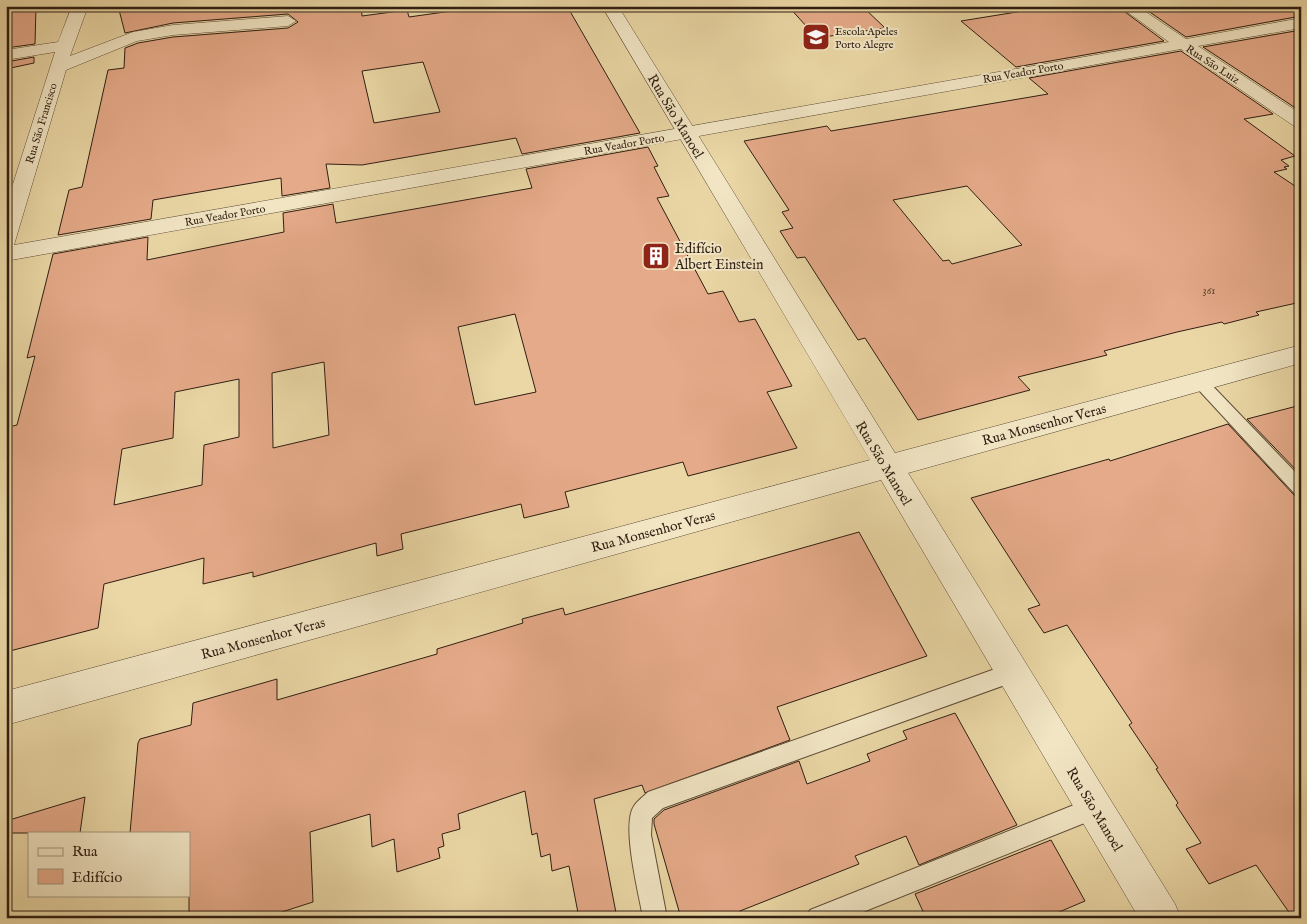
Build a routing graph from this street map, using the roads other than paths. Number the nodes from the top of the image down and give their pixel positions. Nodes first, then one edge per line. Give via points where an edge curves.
1 (80, 6) edge
2 (610, 6) edge
3 (1126, 6) edge
4 (288, 21) dead end
5 (1301, 23) edge
6 (1183, 44) junction
7 (65, 46) junction
8 (6, 54) edge
9 (58, 66) junction
10 (1301, 122) edge
11 (686, 132) junction
12 (6, 241) edge
13 (6, 254) edge
14 (1301, 354) edge
15 (1200, 382) junction
16 (887, 467) junction
17 (1301, 489) edge
18 (1012, 673) junction
19 (6, 708) edge
20 (1094, 808) junction
21 (655, 918) edge
22 (818, 918) edge
23 (1161, 918) edge

1 - 7 street, Rua São Francisco
2 - 11 street, Rua São Manoel
3 - 6 street, Rua São Luiz
4 - 9 street via 202,27 141,36
5 - 6 street, Rua Veador Porto
6 - 10 street, Rua São Luiz
6 - 11 street, Rua Veador Porto
7 - 8 street
7 - 9 street, Rua São Francisco
9 - 12 street, Rua São Francisco
11 - 13 street, Rua Veador Porto
11 - 16 street, Rua São Manoel
14 - 15 street, Rua Monsenhor Veras
15 - 16 street, Rua Monsenhor Veras
15 - 17 lane
16 - 18 street, Rua São Manoel
16 - 19 street, Rua Monsenhor Veras
18 - 20 street, Rua São Manoel
18 - 21 lane via 656,800 642,813 640,834
20 - 22 lane
20 - 23 street, Rua São Manoel

